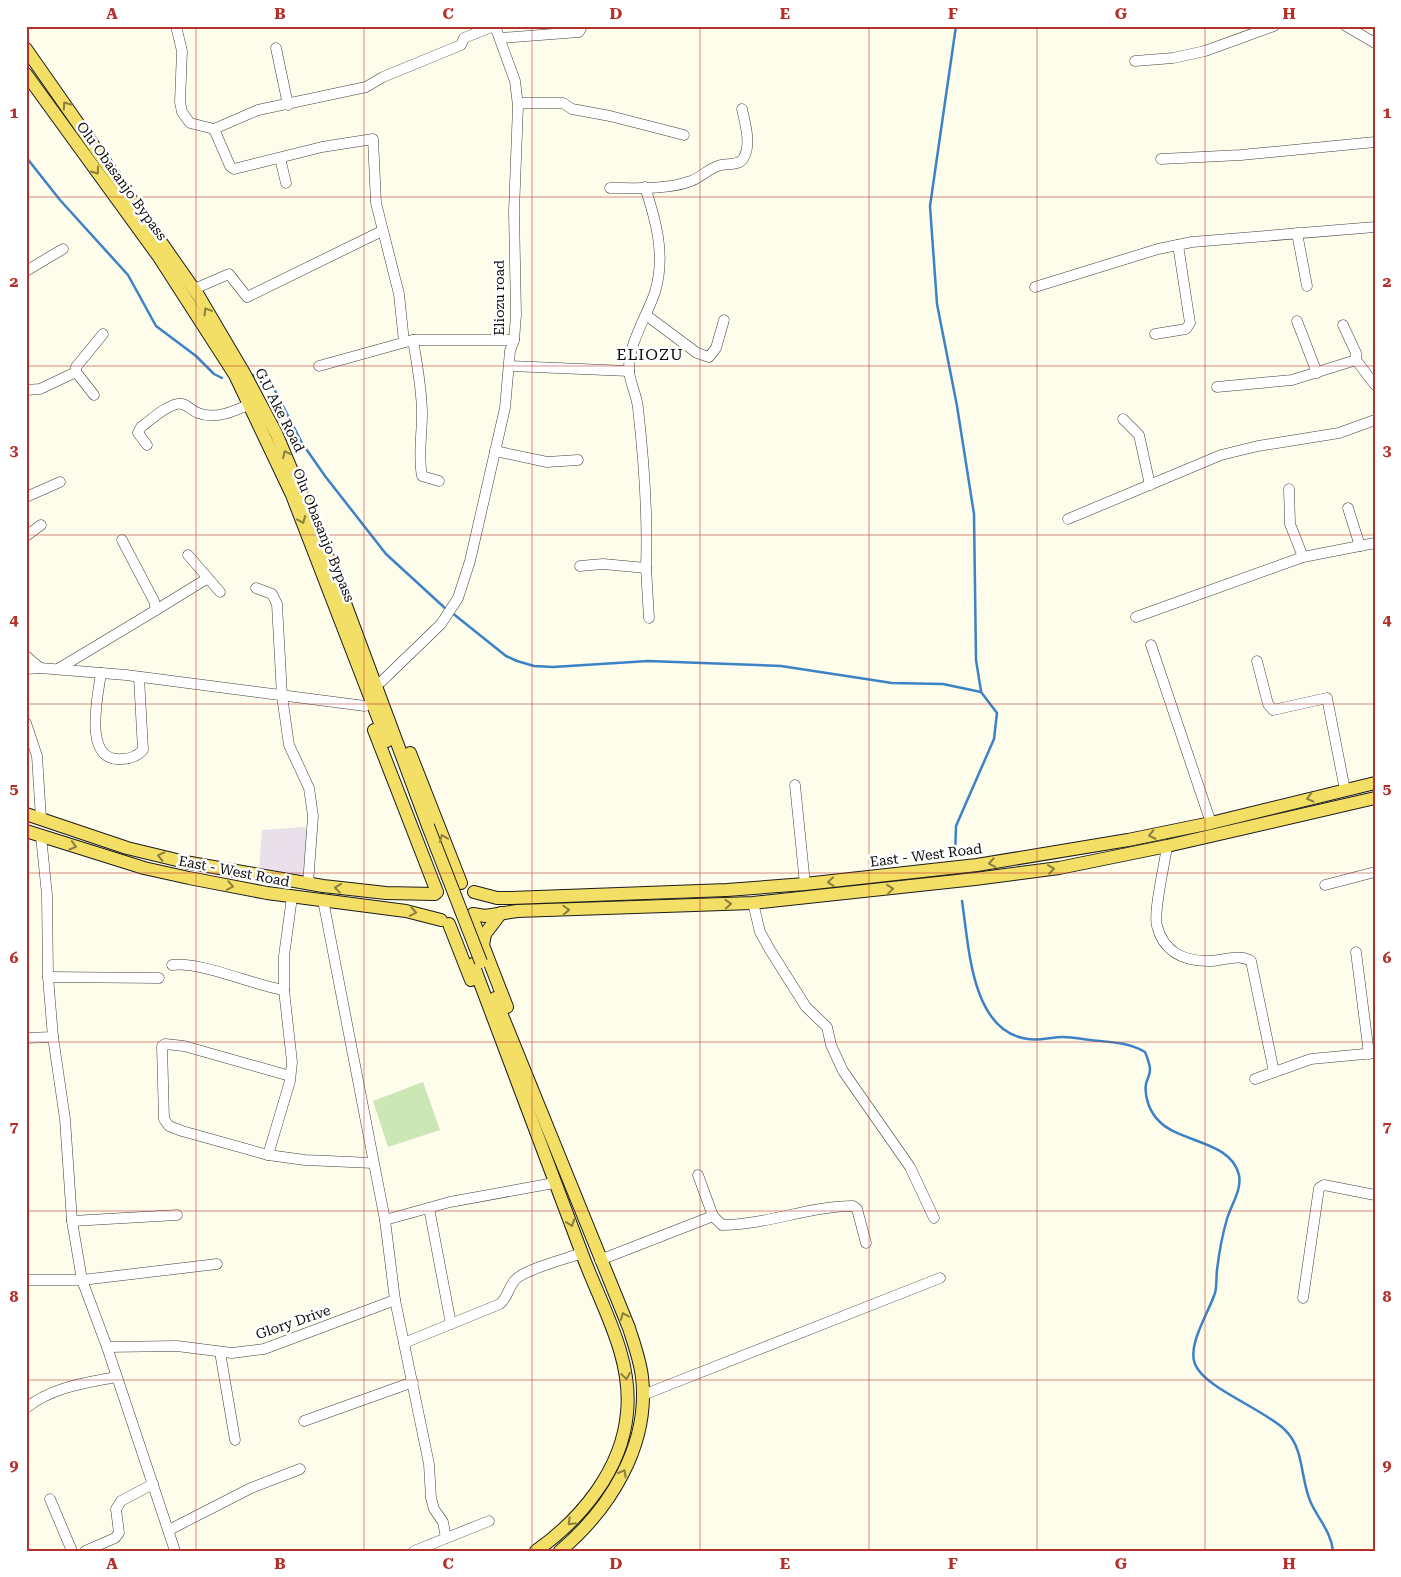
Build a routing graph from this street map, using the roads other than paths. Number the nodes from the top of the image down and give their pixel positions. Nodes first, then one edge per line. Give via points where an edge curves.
1 (176, 26) edge
2 (495, 26) edge
3 (582, 26) edge
4 (1346, 26) edge
5 (1268, 27) edge
6 (500, 38) junction
7 (1375, 43) edge
8 (276, 48) dead end
9 (26, 49) edge
10 (1135, 61) dead end
11 (26, 74) edge
12 (518, 103) junction
13 (288, 105) junction
14 (742, 109) dead end
15 (214, 129) junction
16 (684, 136) dead end
17 (1375, 142) edge
18 (280, 158) junction
19 (1161, 159) dead end
20 (286, 184) dead end
21 (645, 187) junction
22 (610, 188) dead end
23 (1375, 226) edge
24 (382, 231) junction
25 (1297, 233) junction
26 (1178, 245) junction
27 (62, 249) dead end
28 (26, 271) edge
29 (1308, 286) dead end
30 (1035, 287) dead end
31 (194, 289) junction
32 (646, 316) junction
33 (724, 320) dead end
34 (1297, 321) dead end
35 (1343, 325) dead end
36 (103, 334) dead end
37 (1155, 334) dead end
38 (514, 340) junction
39 (409, 341) junction
40 (1356, 360) junction
41 (319, 366) dead end
42 (510, 366) junction
43 (630, 371) junction
44 (76, 372) junction
45 (1317, 373) junction
46 (1375, 385) edge
47 (1217, 387) dead end
48 (26, 390) edge
49 (94, 395) dead end
50 (250, 404) junction
51 (1123, 419) dead end
52 (1375, 420) edge
53 (147, 445) dead end
54 (495, 451) junction
55 (578, 460) dead end
56 (439, 481) dead end
57 (60, 482) dead end
58 (1150, 485) junction
59 (1289, 489) dead end
60 (26, 497) edge
61 (1348, 508) dead end
62 (1068, 519) dead end
63 (41, 525) dead end
64 (26, 536) edge
65 (122, 540) dead end
66 (1375, 543) edge
67 (1360, 546) junction
68 (321, 554) junction
69 (188, 555) dead end
70 (1303, 557) junction
71 (580, 566) dead end
72 (646, 568) junction
73 (208, 578) junction
74 (256, 588) dead end
75 (220, 592) dead end
76 (156, 610) junction
77 (1136, 617) dead end
78 (649, 618) dead end
79 (1151, 645) dead end
80 (26, 656) edge
81 (1257, 662) dead end
82 (40, 668) junction
83 (26, 669) edge
84 (58, 669) junction
85 (101, 673) junction
86 (139, 677) junction
87 (381, 682) junction
88 (282, 696) junction
89 (365, 706) junction
90 (26, 723) edge
91 (1375, 783) edge
92 (795, 785) dead end
93 (1345, 790) junction
94 (1375, 798) edge
95 (26, 814) edge
96 (41, 819) junction
97 (1211, 823) junction
98 (26, 831) edge
99 (41, 836) junction
100 (1168, 846) junction
101 (1375, 872) edge
102 (462, 883) junction
103 (308, 884) junction
104 (805, 884) junction
105 (1325, 885) dead end
106 (474, 892) junction
107 (436, 893) junction
108 (292, 897) junction
109 (323, 900) junction
110 (753, 903) junction
111 (501, 913) junction
112 (473, 916) junction
113 (445, 922) junction
114 (483, 945) junction
115 (1356, 952) dead end
116 (172, 965) dead end
117 (48, 977) junction
118 (159, 978) dead end
119 (284, 990) junction
120 (53, 1037) junction
121 (26, 1038) edge
122 (1372, 1053) edge
123 (1274, 1072) junction
124 (290, 1076) junction
125 (1255, 1079) dead end
126 (268, 1155) junction
127 (373, 1163) junction
128 (698, 1175) dead end
129 (554, 1183) junction
130 (1375, 1195) edge
131 (568, 1196) junction
132 (429, 1208) junction
133 (177, 1215) dead end
134 (713, 1216) junction
135 (934, 1218) dead end
136 (385, 1220) junction
137 (72, 1221) junction
138 (866, 1243) dead end
139 (582, 1254) junction
140 (600, 1260) junction
141 (217, 1264) dead end
142 (940, 1278) dead end
143 (26, 1280) edge
144 (82, 1280) junction
145 (1303, 1298) dead end
146 (395, 1300) junction
147 (451, 1324) junction
148 (404, 1344) junction
149 (107, 1347) junction
150 (220, 1352) junction
151 (116, 1377) junction
152 (413, 1382) junction
153 (642, 1395) junction
154 (26, 1408) edge
155 (304, 1421) dead end
156 (235, 1440) dead end
157 (300, 1469) dead end
158 (153, 1484) junction
159 (50, 1499) dead end
160 (489, 1521) dead end
161 (169, 1530) junction
162 (446, 1538) junction
163 (72, 1551) edge
164 (85, 1551) edge
165 (175, 1551) edge
166 (414, 1551) edge
167 (536, 1551) edge
168 (560, 1551) edge

1 - 15 street via 182,51 182,112 190,123
2 - 6 street, Eliozu road
2 - 13 street via 366,87
3 - 6 street via 579,32
4 - 7 street
5 - 10 street via 1205,51
6 - 12 street, Eliozu road via 515,82
8 - 13 street
31 -> 9 main road, G.U Ake Road
11 -> 50 main road, Olu Obasanjo Bypass via 159,257 218,347
12 - 16 street via 563,103 572,109
12 - 38 street, Eliozu road
13 - 15 street via 258,110
14 - 21 street via 747,129 745,157 740,162 717,166 691,181
15 - 18 street via 234,169
17 - 19 street
18 - 20 street
18 - 24 street via 373,139 376,203
21 - 22 street
21 - 32 street via 659,230 660,255 656,290
23 - 25 street
24 - 31 street via 247,297 229,274
24 - 39 street
25 - 26 street
25 - 29 street
26 - 30 street
26 - 37 street via 1190,323 1186,329
27 - 28 street
68 -> 31 main road, G.U Ake Road via 276,433
32 - 33 street via 697,353 709,357 716,348
32 - 43 street via 631,354
34 - 45 street
35 - 40 street
36 - 44 street via 76,366
38 - 39 street
38 - 42 street, Eliozu road
39 - 41 street
39 - 56 street via 419,369 422,412 420,467 422,476
40 - 45 street
40 - 46 street
42 - 43 street
42 - 54 street, Eliozu road
43 - 72 street via 638,404 646,482
44 - 48 street via 40,390
44 - 49 street
45 - 47 street via 1292,380
50 - 53 street via 230,414 211,415 176,404 141,428 138,433
50 -> 68 main road, Olu Obasanjo Bypass
51 - 58 street via 1139,435
52 - 58 street via 1339,433 1221,455
54 - 55 street via 547,462
54 - 87 street, Eliozu road via 470,561 458,598 441,624
57 - 60 street
58 - 62 street
59 - 70 street via 1290,524
61 - 67 street
63 - 64 street
65 - 76 street
66 - 67 street
67 - 70 street
68 - 87 main road via 355,614
68 - 89 main road via 334,624
68 - 131 main road, Olu Obasanjo Bypass
69 - 73 street
70 - 77 street
71 - 72 street via 603,564
72 - 78 street
73 - 75 street
73 - 76 street
74 - 88 street via 272,594 277,604
76 - 84 street
79 - 97 street
80 - 82 street
81 - 93 street via 1268,704 1273,710 1327,698
82 - 83 street
82 - 84 street
84 - 85 street
85 - 86 street
85 - 86 street via 96,741 106,756 117,760 133,757 142,750
86 - 88 street
102 -> 87 main road
88 - 89 street
88 - 103 street via 289,745 309,788 313,816
89 - 107 main road
90 - 96 street via 37,756
91 - 93 main road, East - West Road
92 - 104 street
93 -> 97 main road, East - West Road
94 - 100 main road
95 - 96 main road, East - West Road
103 -> 96 main road, East - West Road via 127,848
97 -> 104 main road, East - West Road via 977,865
98 - 99 main road, East - West Road
99 -> 108 main road, East - West Road via 144,868
99 - 117 street via 47,895
110 -> 100 main road via 1059,868
100 - 123 street via 1157,926 1168,947 1182,958 1209,961 1242,958 1250,961
101 - 105 street
102 - 106 main road
102 - 107 main road via 445,884
107 -> 103 main road, East - West Road via 386,894
104 - 106 main road, East - West Road via 510,898
106 - 112 main road
107 - 113 main road via 434,908
108 - 109 main road, East - West Road
108 - 119 street via 284,956
109 -> 113 main road, East - West Road via 406,911
109 - 127 street
111 -> 110 main road
110 - 135 street via 760,932 770,950 806,1007 827,1027 843,1072 910,1167
111 - 112 main road
111 - 114 main road via 485,934
112 - 113 main road via 463,923
112 - 114 main road
113 - 129 main road via 534,1143
114 - 131 main road via 553,1127
115 - 122 street
116 - 119 street via 194,965
117 - 118 street
117 - 120 street
119 - 124 street via 292,1062
120 - 121 street
120 - 137 street via 65,1119
122 - 123 street via 1311,1059
123 - 125 street
124 - 126 street
124 - 126 street via 184,1046 162,1046 164,1119 169,1126
126 - 127 street
127 - 136 street
128 - 134 street
129 - 131 main road
129 - 132 street
130 - 145 street via 1324,1185 1319,1188
131 -> 139 main road
131 - 140 main road
132 - 136 street
132 - 147 street
133 - 137 street
134 - 138 street via 722,1225 737,1225 794,1213 853,1206 857,1209
134 - 140 street
136 - 146 street
137 - 144 street
139 - 147 street via 515,1279 507,1298 500,1304
139 -> 167 main road via 622,1354 627,1414 617,1454 594,1495 564,1529
153 -> 140 main road via 639,1357
141 - 144 street
142 - 153 street
143 - 144 street
144 - 149 street
146 - 148 street
146 - 150 street, Glory Drive via 264,1349
147 - 148 street
148 - 152 street
149 - 150 street, Glory Drive via 177,1346
149 - 151 street
150 - 156 street
151 - 154 street via 62,1389 39,1397
151 - 158 street
152 - 155 street
152 - 162 street via 429,1464 431,1498 443,1522
168 -> 153 main road via 589,1524 617,1485 635,1443
157 - 161 street via 251,1488
158 - 161 street
158 - 164 street via 121,1501 116,1509 119,1533 115,1538
159 - 163 street
160 - 162 street
161 - 165 street
162 - 166 street

